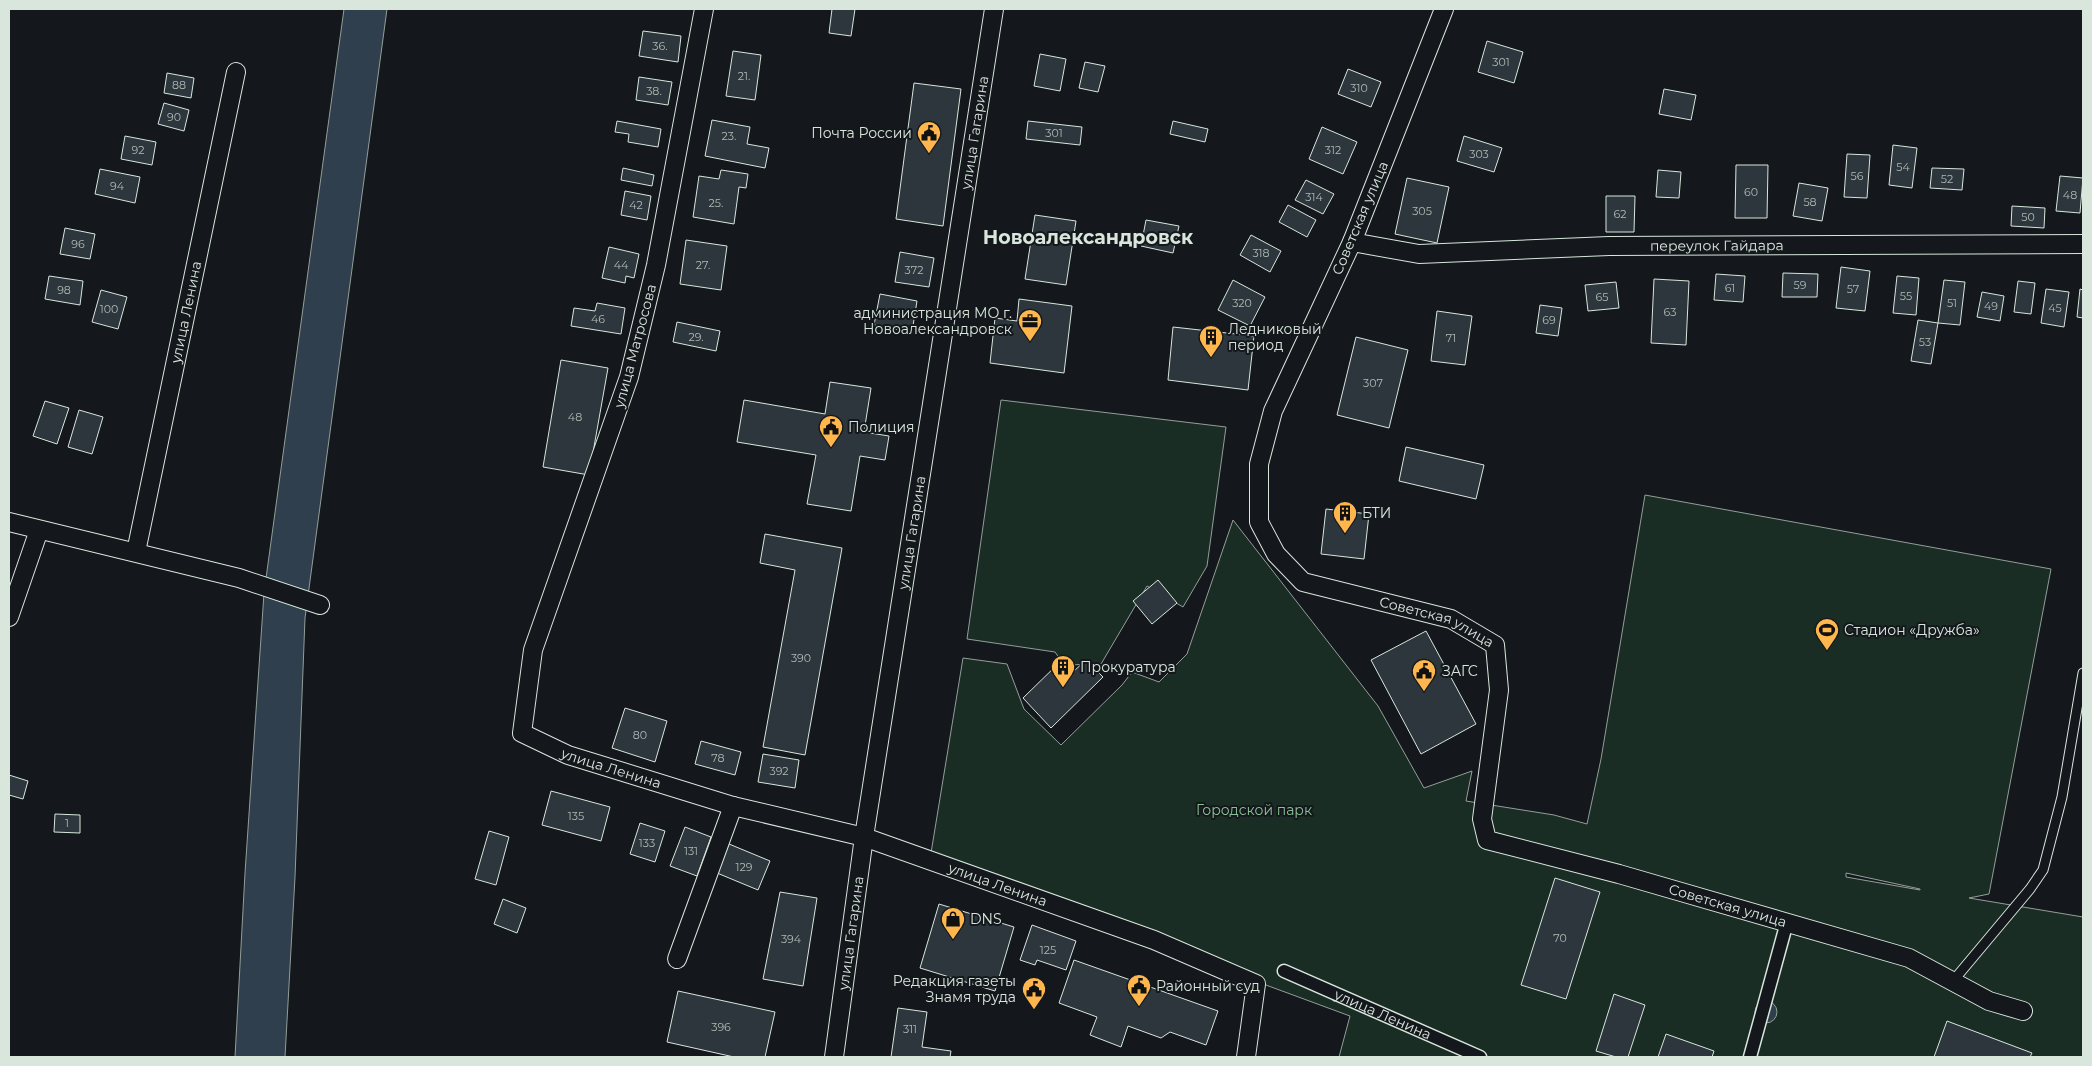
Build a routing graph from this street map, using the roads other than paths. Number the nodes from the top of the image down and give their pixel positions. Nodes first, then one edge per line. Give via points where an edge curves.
1 (704, 9) edge
2 (994, 9) edge
3 (1444, 9) edge
4 (236, 72) dead end
5 (1352, 242) junction
6 (2083, 244) edge
7 (9, 522) edge
8 (39, 530) junction
9 (136, 552) junction
10 (320, 605) dead end
11 (9, 617) edge
12 (2083, 673) edge
13 (522, 733) joint
14 (732, 806) junction
15 (864, 837) junction
16 (1787, 922) junction
17 (677, 959) dead end
18 (1284, 971) dead end
19 (1953, 981) junction
20 (2023, 1011) dead end
21 (834, 1057) edge
22 (1246, 1057) edge
23 (1480, 1057) edge
24 (1750, 1057) edge

1 - 13 street, улица Матросова via 656,265 629,377 533,650
2 - 15 street, улица Гагарина
3 - 5 street, Советская улица
4 - 9 street, улица Ленина
5 - 6 street, переулок Гайдара via 1419,254 1609,246
5 - 16 street, Советская улица via 1273,411 1259,464 1259,522 1276,554 1303,582 1455,621 1495,645 1499,690 1482,818 1487,840
7 - 8 street
8 - 9 street
8 - 11 street
9 - 10 street via 239,578
12 - 19 lane via 2062,796 2043,870
13 - 14 street, улица Ленина via 568,755
14 - 15 street, улица Ленина
14 - 17 street
15 - 21 street, улица Гагарина
15 - 22 street, улица Ленина via 1154,940 1256,984
16 - 19 street, Советская улица via 1909,958
16 - 24 street
18 - 23 street, улица Ленина
19 - 20 street, Советская улица via 1989,1001

